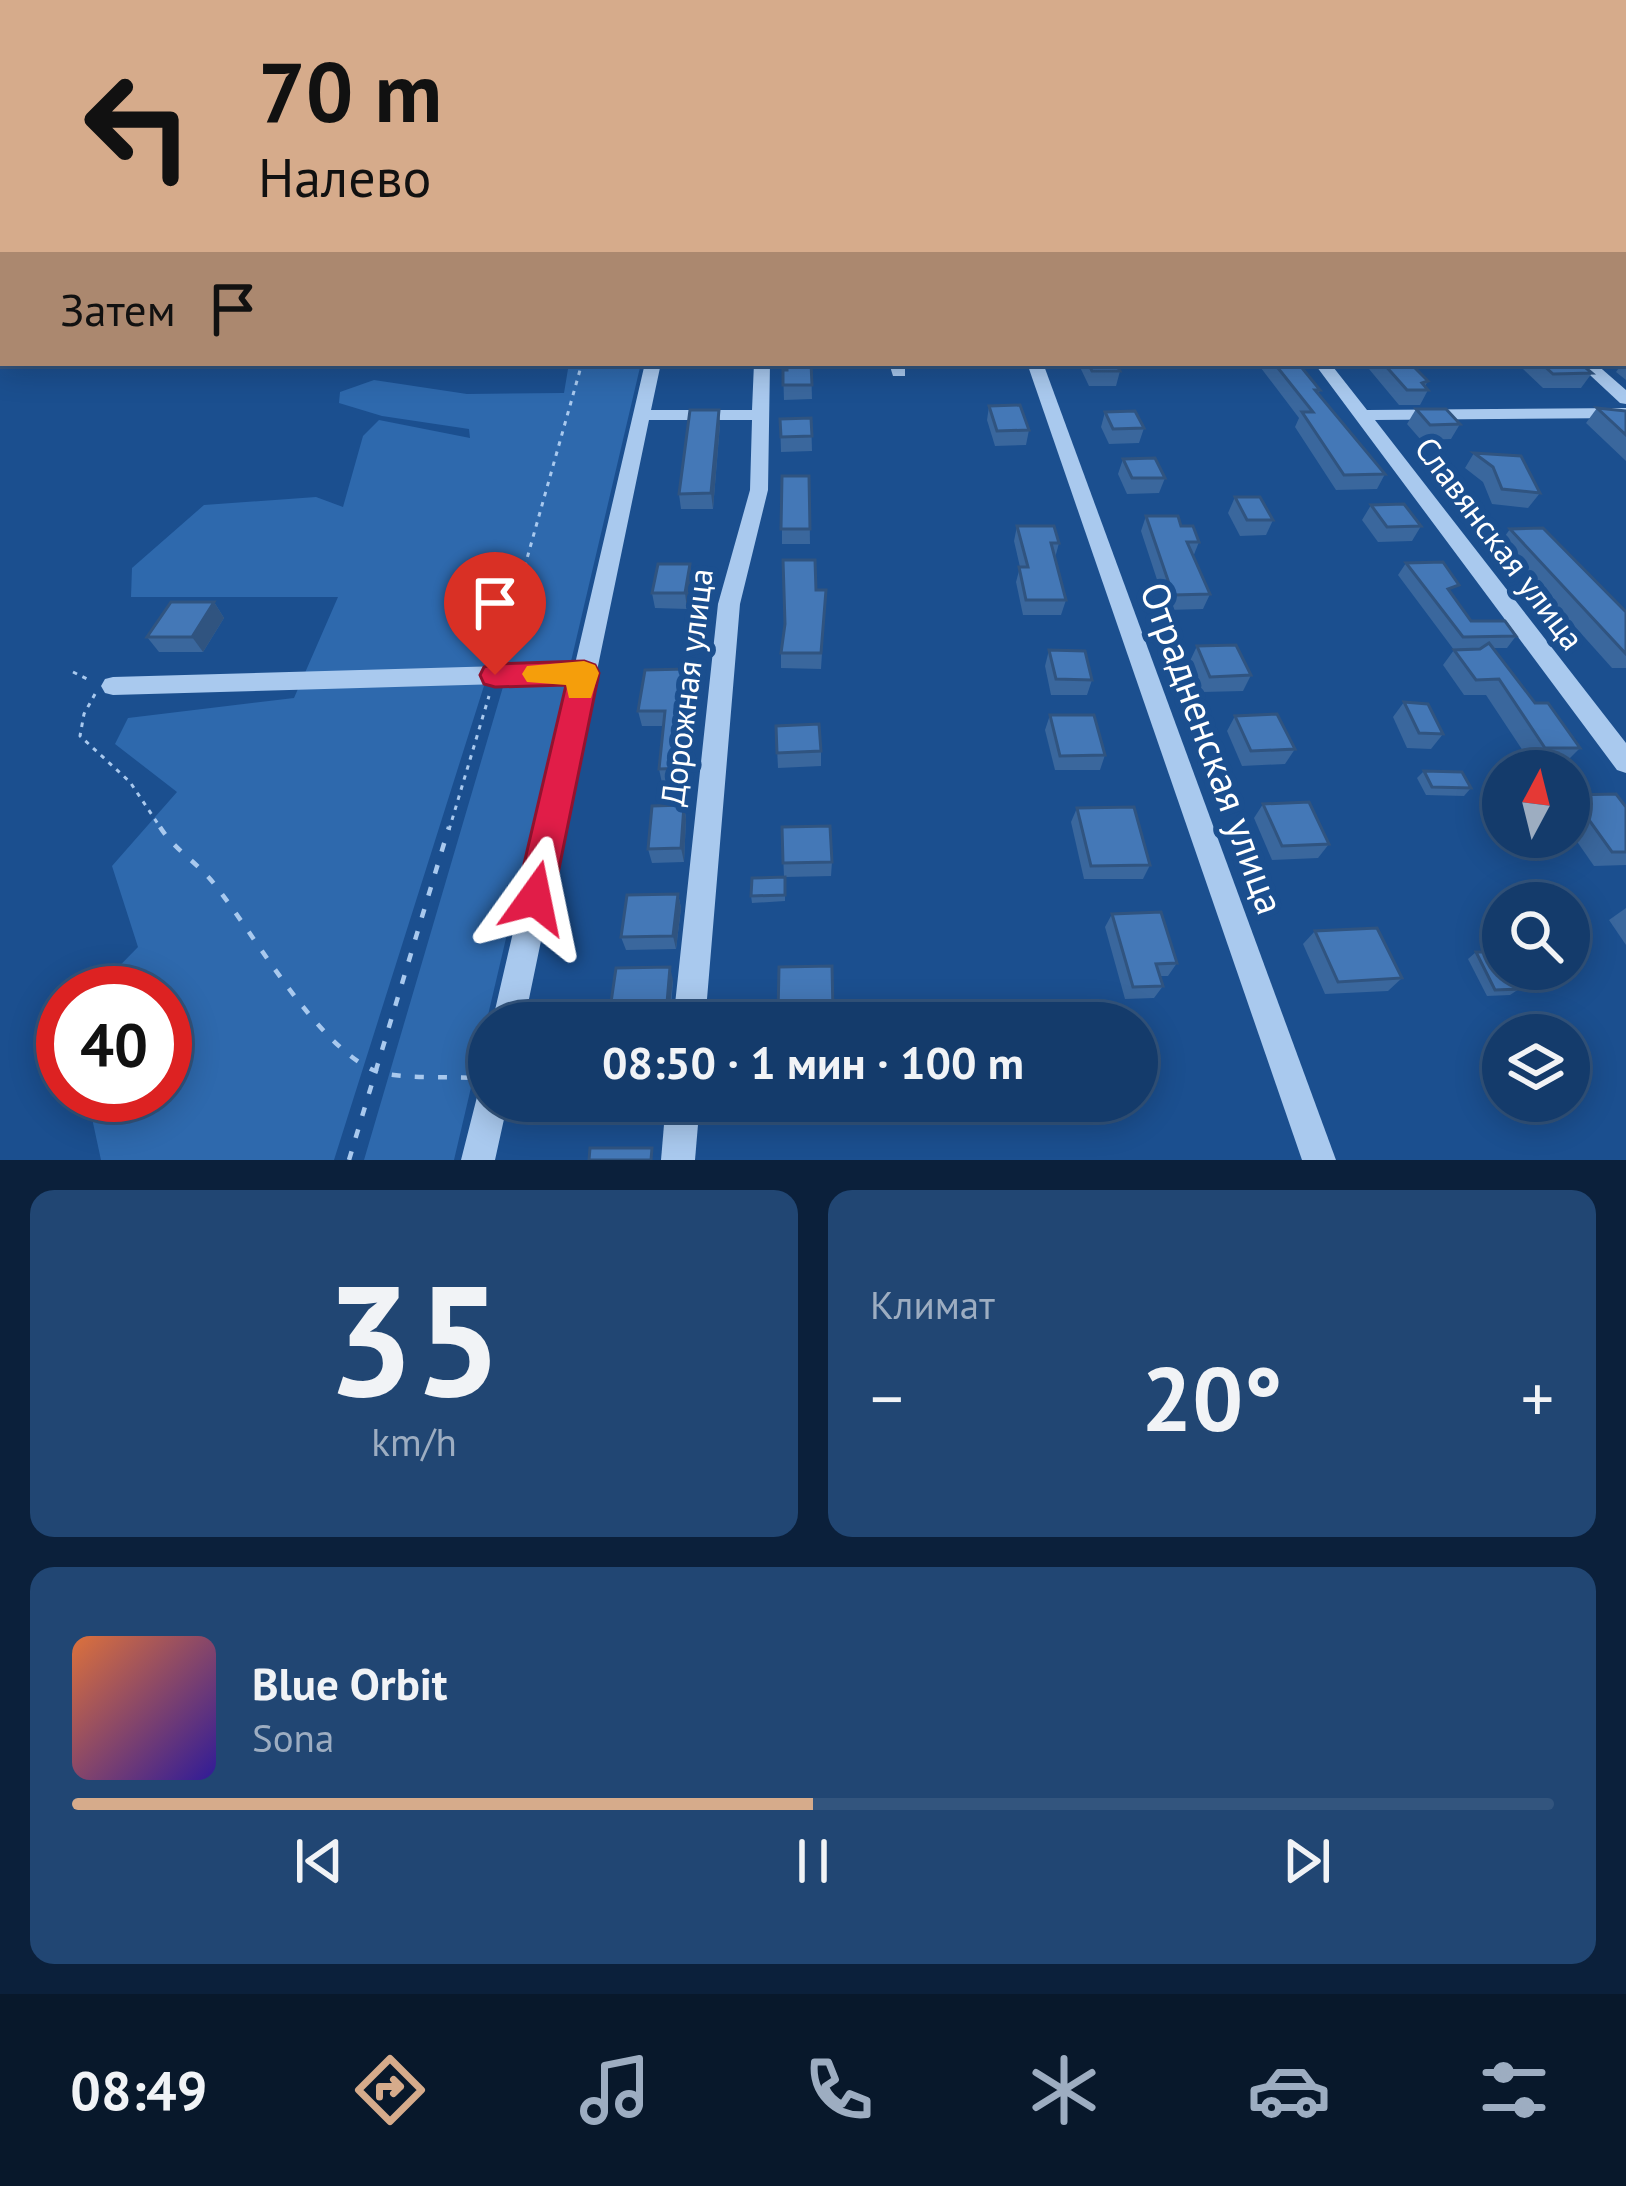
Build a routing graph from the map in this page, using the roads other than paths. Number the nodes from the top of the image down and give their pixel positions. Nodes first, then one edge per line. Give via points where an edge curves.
1 (652, 366) edge
2 (762, 366) edge
3 (1036, 366) edge
4 (1324, 366) edge
5 (1589, 366) edge
6 (1626, 399) edge
7 (1626, 413) edge
8 (643, 415) junction
9 (763, 415) junction
10 (1362, 415) junction
11 (584, 673) junction
12 (112, 686) dead end
13 (1626, 762) edge
14 (513, 1002) edge
15 (691, 1002) edge
16 (486, 1122) edge
17 (681, 1122) edge
18 (478, 1160) edge
19 (678, 1160) edge
20 (1318, 1160) edge

1 - 8 street
2 - 9 street, Дорожная улица
3 - 20 street, Отрадненская улица
4 - 10 street, Славянская улица
5 - 6 street
7 - 10 street
8 - 9 street
8 - 11 street
9 - 15 street, Дорожная улица via 759,490 729,604
10 - 13 street, Славянская улица
11 - 12 street
11 - 14 street
16 - 18 street
17 - 19 street

